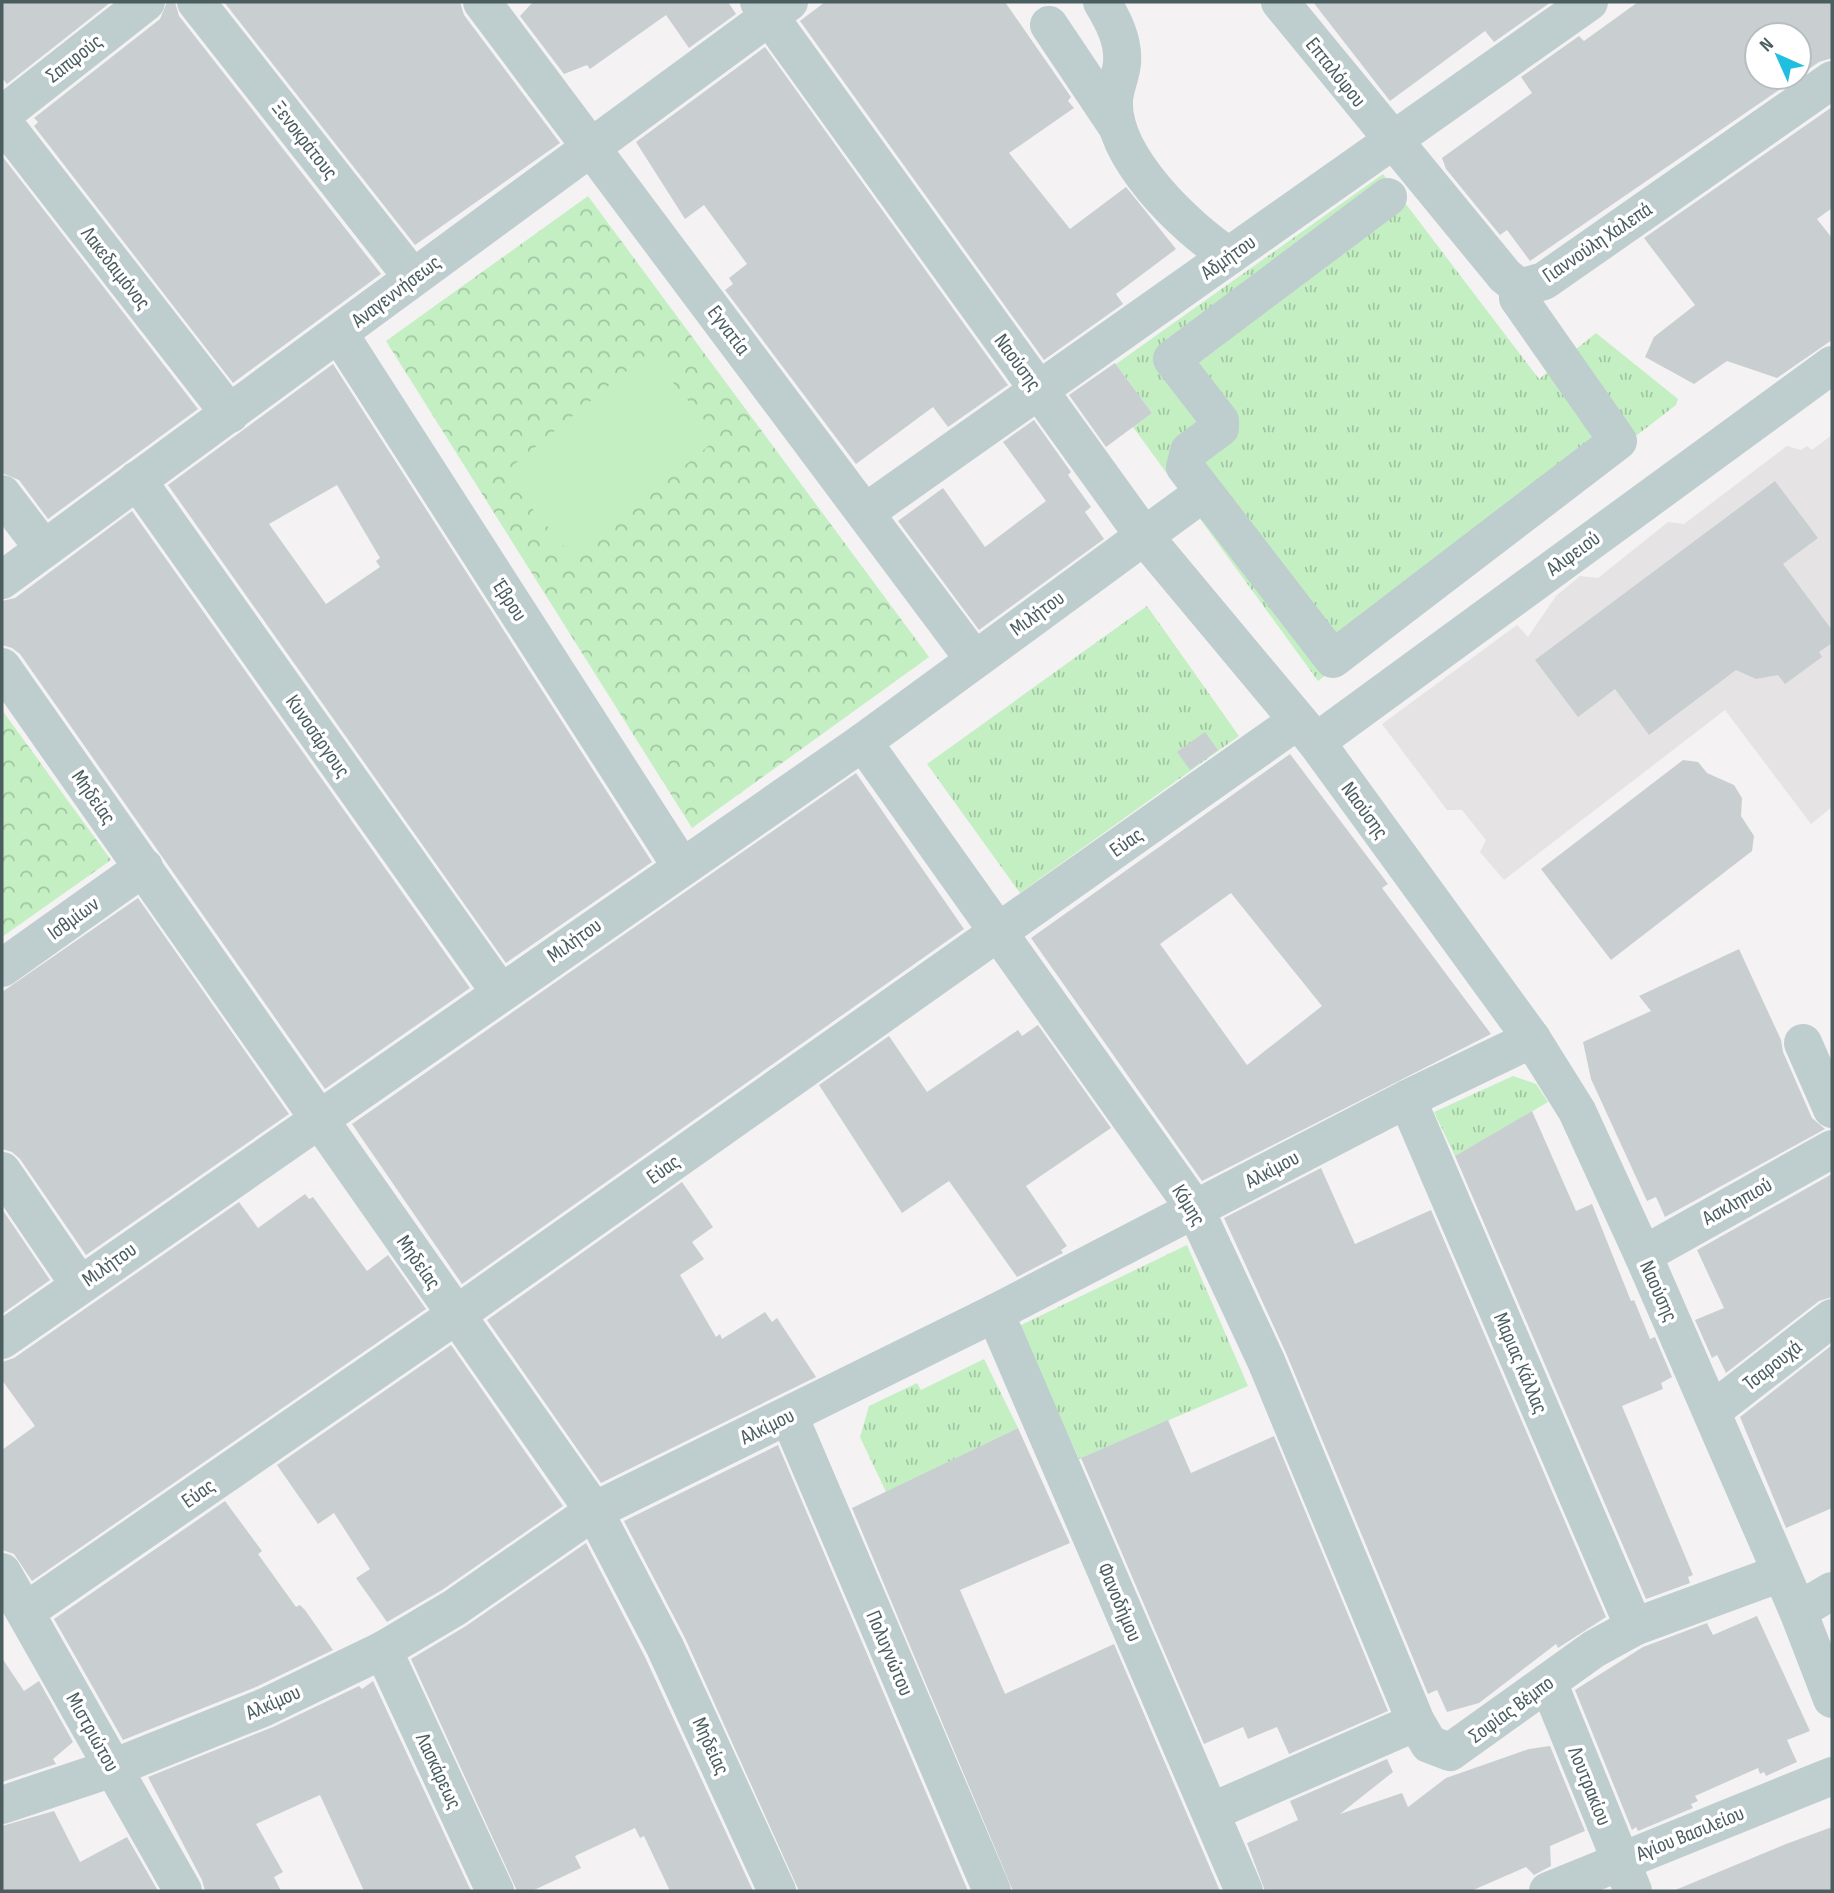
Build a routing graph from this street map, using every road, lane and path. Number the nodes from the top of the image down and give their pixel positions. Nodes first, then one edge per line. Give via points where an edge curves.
1 (146, 2) edge
2 (196, 2) edge
3 (482, 2) edge
4 (1102, 2) edge
5 (1280, 2) edge
6 (1589, 2) edge
7 (773, 6) edge
8 (1049, 25) dead end
9 (1832, 79) edge
10 (2, 115) edge
11 (2, 121) edge
12 (1116, 125) junction
13 (1392, 142) junction
14 (590, 145) junction
15 (1388, 197) dead end
16 (1229, 256) junction
17 (413, 278) junction
18 (1520, 288) junction
19 (340, 335) junction
20 (1832, 365) edge
21 (1038, 391) junction
22 (230, 414) junction
23 (137, 480) junction
24 (1203, 493) junction
25 (2, 494) edge
26 (866, 513) junction
27 (1144, 536) junction
28 (44, 549) junction
29 (2, 580) edge
30 (974, 659) junction
31 (2, 667) edge
32 (1307, 732) junction
33 (863, 742) junction
34 (681, 866) junction
35 (144, 867) junction
36 (997, 933) junction
37 (2, 968) edge
38 (500, 992) junction
39 (1532, 1039) junction
40 (1803, 1043) dead end
41 (1407, 1099) junction
42 (1832, 1109) edge
43 (318, 1118) junction
44 (1832, 1149) edge
45 (2, 1171) edge
46 (1195, 1209) junction
47 (1643, 1255) junction
48 (79, 1284) junction
49 (995, 1313) junction
50 (456, 1315) junction
51 (1832, 1318) edge
52 (2, 1340) edge
53 (1712, 1411) junction
54 (789, 1416) junction
55 (594, 1511) junction
56 (2, 1572) edge
57 (1781, 1573) junction
58 (1832, 1591) edge
59 (1798, 1611) junction
60 (25, 1612) junction
61 (1634, 1627) junction
62 (383, 1650) junction
63 (1548, 1682) junction
64 (1832, 1699) edge
65 (1416, 1722) junction
66 (113, 1769) junction
67 (1832, 1776) edge
68 (2, 1805) edge
69 (1211, 1812) junction
70 (1627, 1876) edge
71 (183, 1891) edge
72 (495, 1891) edge
73 (778, 1891) edge
74 (992, 1891) edge
75 (1244, 1891) edge
76 (1548, 1891) edge

1 - 10 street, Σαπφούς
2 - 17 street, Ξενοκράτους
3 - 14 street, Εγνατία
4 - 12 street via 1120,38
5 - 13 street, Επταλόφου
6 - 13 street, Αδμήτου
7 - 14 street, Αναγεννήσεως
7 - 21 street, Ναούσης
8 - 12 street
9 - 18 street, Γιαννούλη Χαλεπά via 1544,281
11 - 22 street, Λακεδαιμόνος
12 - 16 street via 1134,160 1172,209 1200,237
13 - 16 street, Αδμήτου
13 - 18 street, Γιαννούλη Χαλεπά
14 - 17 street, Αναγεννήσεως
14 - 26 street, Εγνατία
15 - 24 street via 1172,359 1220,421 1220,428 1189,452 1185,467
16 - 21 street, Αδμήτου
17 - 19 street, Αναγεννήσεως
18 - 24 street via 1518,298 1618,441 1334,659
19 - 22 street, Αναγεννήσεως
19 - 34 street, Έβρου
20 - 32 street, Αλφειού
21 - 26 street, Αδμήτου
21 - 27 street, Ναούσης
22 - 23 street, Αναγεννήσεως
23 - 28 street, Αναγεννήσεως
23 - 38 street, Κυνοσάργους
24 - 27 street, Μιλήτου
25 - 28 street
26 - 30 street, Εγνατία
27 - 30 street, Μιλήτου
27 - 32 street, Ναούσης
28 - 29 street, Αναγεννήσεως
30 - 33 street, Μιλήτου
31 - 35 street, Μηδείας
32 - 36 street, Εύας
32 - 39 street, Ναούσης
33 - 34 street, Μιλήτου
33 - 36 street, Κόμης
34 - 38 street, Μιλήτου
35 - 37 street, Ισθμίων
35 - 43 street, Μηδείας
36 - 46 street, Κόμης
36 - 50 street, Εύας
38 - 43 street, Μιλήτου
39 - 41 street, Αλκίμου
39 - 47 street, Ναούσης via 1577,1111
40 - 42 street
41 - 46 street, Αλκίμου
41 - 61 street, Μαριας Κάλλας
43 - 48 street, Μιλήτου
43 - 50 street, Μηδείας
44 - 47 street, Ασκληπιού
45 - 48 street
46 - 49 street, Αλκίμου
46 - 65 street, Κόμης via 1266,1361
47 - 53 street, Ναούσης
48 - 52 street, Μιλήτου
49 - 54 street, Αλκίμου
49 - 69 street, Φανοδήμου
50 - 55 street, Μηδείας
50 - 60 street, Εύας
51 - 53 street, Τσαρουχά
53 - 57 street, Ναούσης
54 - 55 street, Αλκίμου
54 - 74 street, Πολυγνώτου
55 - 62 street, Αλκίμου via 454,1608
55 - 73 street, Μηδείας via 665,1647
56 - 60 street, Μιστριώτου
57 - 59 street, Ναούσης
57 - 61 street, Σοφίας Βέμπο
58 - 59 street
59 - 64 street, Ναούσης
60 - 66 street, Μιστριώτου
61 - 63 street, Σοφίας Βέμπο
62 - 66 street, Αλκίμου via 265,1707
62 - 72 street, Λασκάρεως
63 - 65 street, Σοφίας Βέμπο via 1450,1752 1429,1744
63 - 70 street, Λουτρακίου
65 - 69 street
66 - 68 street, Αλκίμου
66 - 71 street, Μιστριώτου
67 - 70 street, Αγίου Βασιλείου
69 - 75 street, Φανοδήμου
70 - 76 street, Αγίου Βασιλείου

